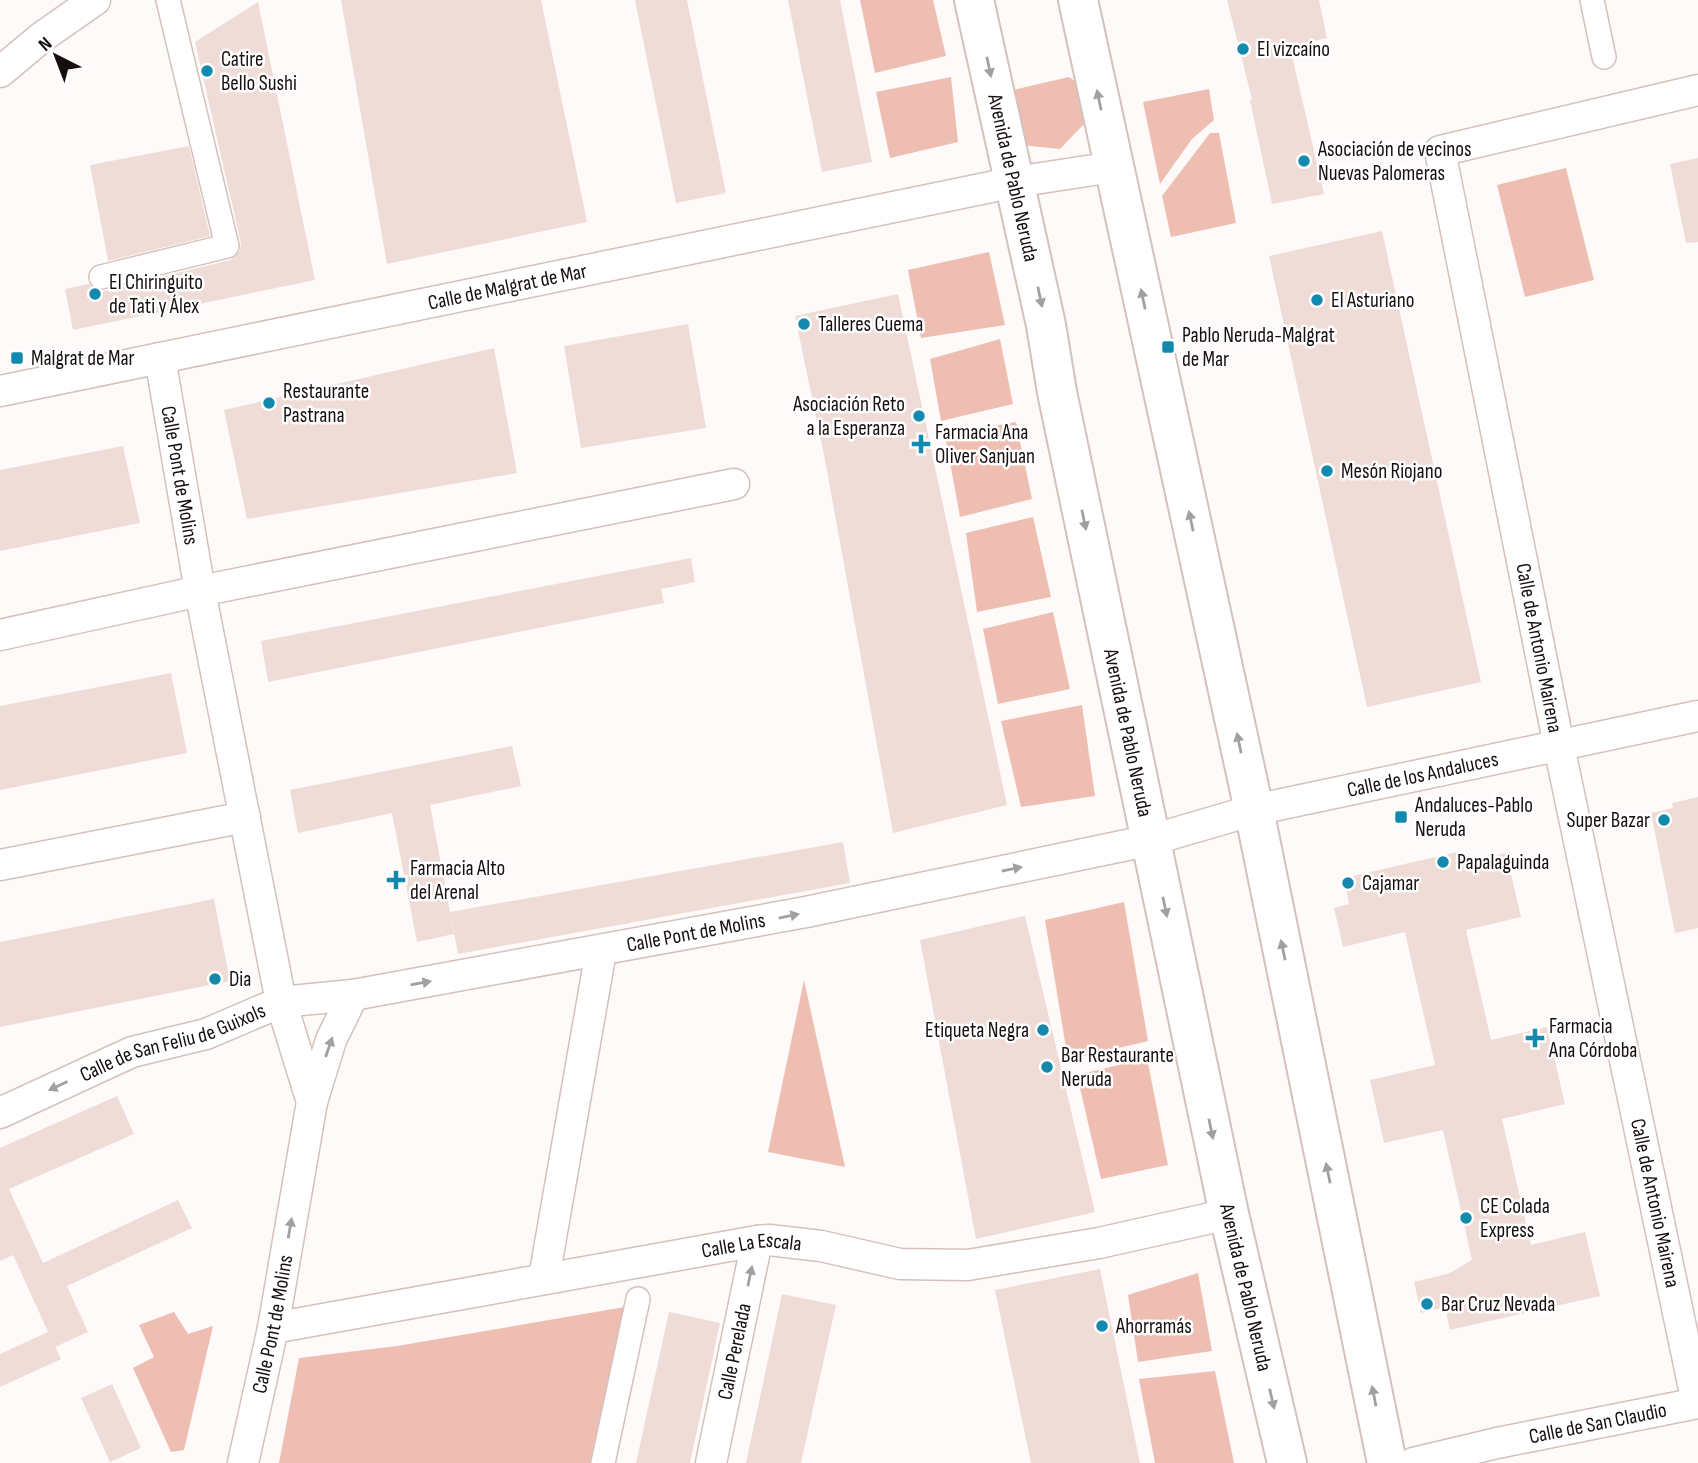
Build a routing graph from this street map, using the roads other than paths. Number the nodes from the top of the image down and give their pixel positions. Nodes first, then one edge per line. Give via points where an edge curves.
1 (60, 0) edge
2 (95, 0) edge
3 (168, 0) edge
4 (974, 0) edge
5 (1078, 0) edge
6 (1592, 0) edge
7 (42, 37) junction
8 (1604, 57) dead end
9 (0, 72) edge
10 (1698, 90) edge
11 (1113, 167) junction
12 (1015, 182) junction
13 (101, 276) dead end
14 (160, 358) junction
15 (0, 390) edge
16 (734, 484) dead end
17 (200, 591) junction
18 (0, 635) edge
19 (1698, 716) edge
20 (1559, 746) junction
21 (1254, 810) junction
22 (245, 817) junction
23 (1151, 840) junction
24 (0, 865) edge
25 (601, 951) junction
26 (353, 995) junction
27 (281, 1002) junction
28 (312, 1102) junction
29 (0, 1113) edge
30 (1229, 1214) junction
31 (757, 1241) junction
32 (544, 1278) junction
33 (638, 1299) dead end
34 (273, 1328) junction
35 (1698, 1403) edge
36 (1499, 1453) edge
37 (243, 1463) edge
38 (603, 1463) edge
39 (711, 1463) edge
40 (1287, 1463) edge
41 (1387, 1463) edge
42 (1413, 1463) edge

1 - 7 street
2 - 7 street
3 - 13 street via 227,246
4 -> 12 main road, Avenida de Pablo Neruda
11 -> 5 main road
6 - 8 street
7 - 9 street
10 - 20 street, Calle de Antonio Mairena via 1440,151
11 - 12 street, Calle de Malgrat de Mar
21 -> 11 main road
12 - 14 street, Calle de Malgrat de Mar
12 -> 23 main road, Avenida de Pablo Neruda
14 - 15 street, Calle de Malgrat de Mar
14 - 17 street, Calle Pont de Molins
16 - 17 street
17 - 18 street
17 - 22 street, Calle Pont de Molins
19 - 20 street, Calle de los Andaluces
20 - 21 street, Calle de los Andaluces
20 - 35 street, Calle de Antonio Mairena
21 - 23 street, Calle de los Andaluces
41 -> 21 main road
22 - 24 street
22 - 27 street, Calle Pont de Molins
25 -> 23 street, Calle Pont de Molins
23 -> 30 main road, Avenida de Pablo Neruda
26 -> 25 street, Calle Pont de Molins
25 - 32 street
26 - 27 street, Calle de San Feliu de Guixols
28 -> 26 street, Calle Pont de Molins via 331,1040
27 - 28 street, Calle Pont de Molins
27 -> 29 street, Calle de San Feliu de Guixols via 206,1034 132,1052
34 -> 28 street, Calle Pont de Molins
30 - 31 street, Calle La Escala via 1099,1243 968,1265 900,1264 821,1246
30 -> 40 main road, Avenida de Pablo Neruda
31 - 32 street, Calle La Escala
39 -> 31 street, Calle Perelada
32 - 34 street, Calle La Escala
33 - 38 street
34 - 37 street, Calle Pont de Molins
35 - 36 street, Calle de San Claudio
36 - 42 street, Calle de San Claudio

